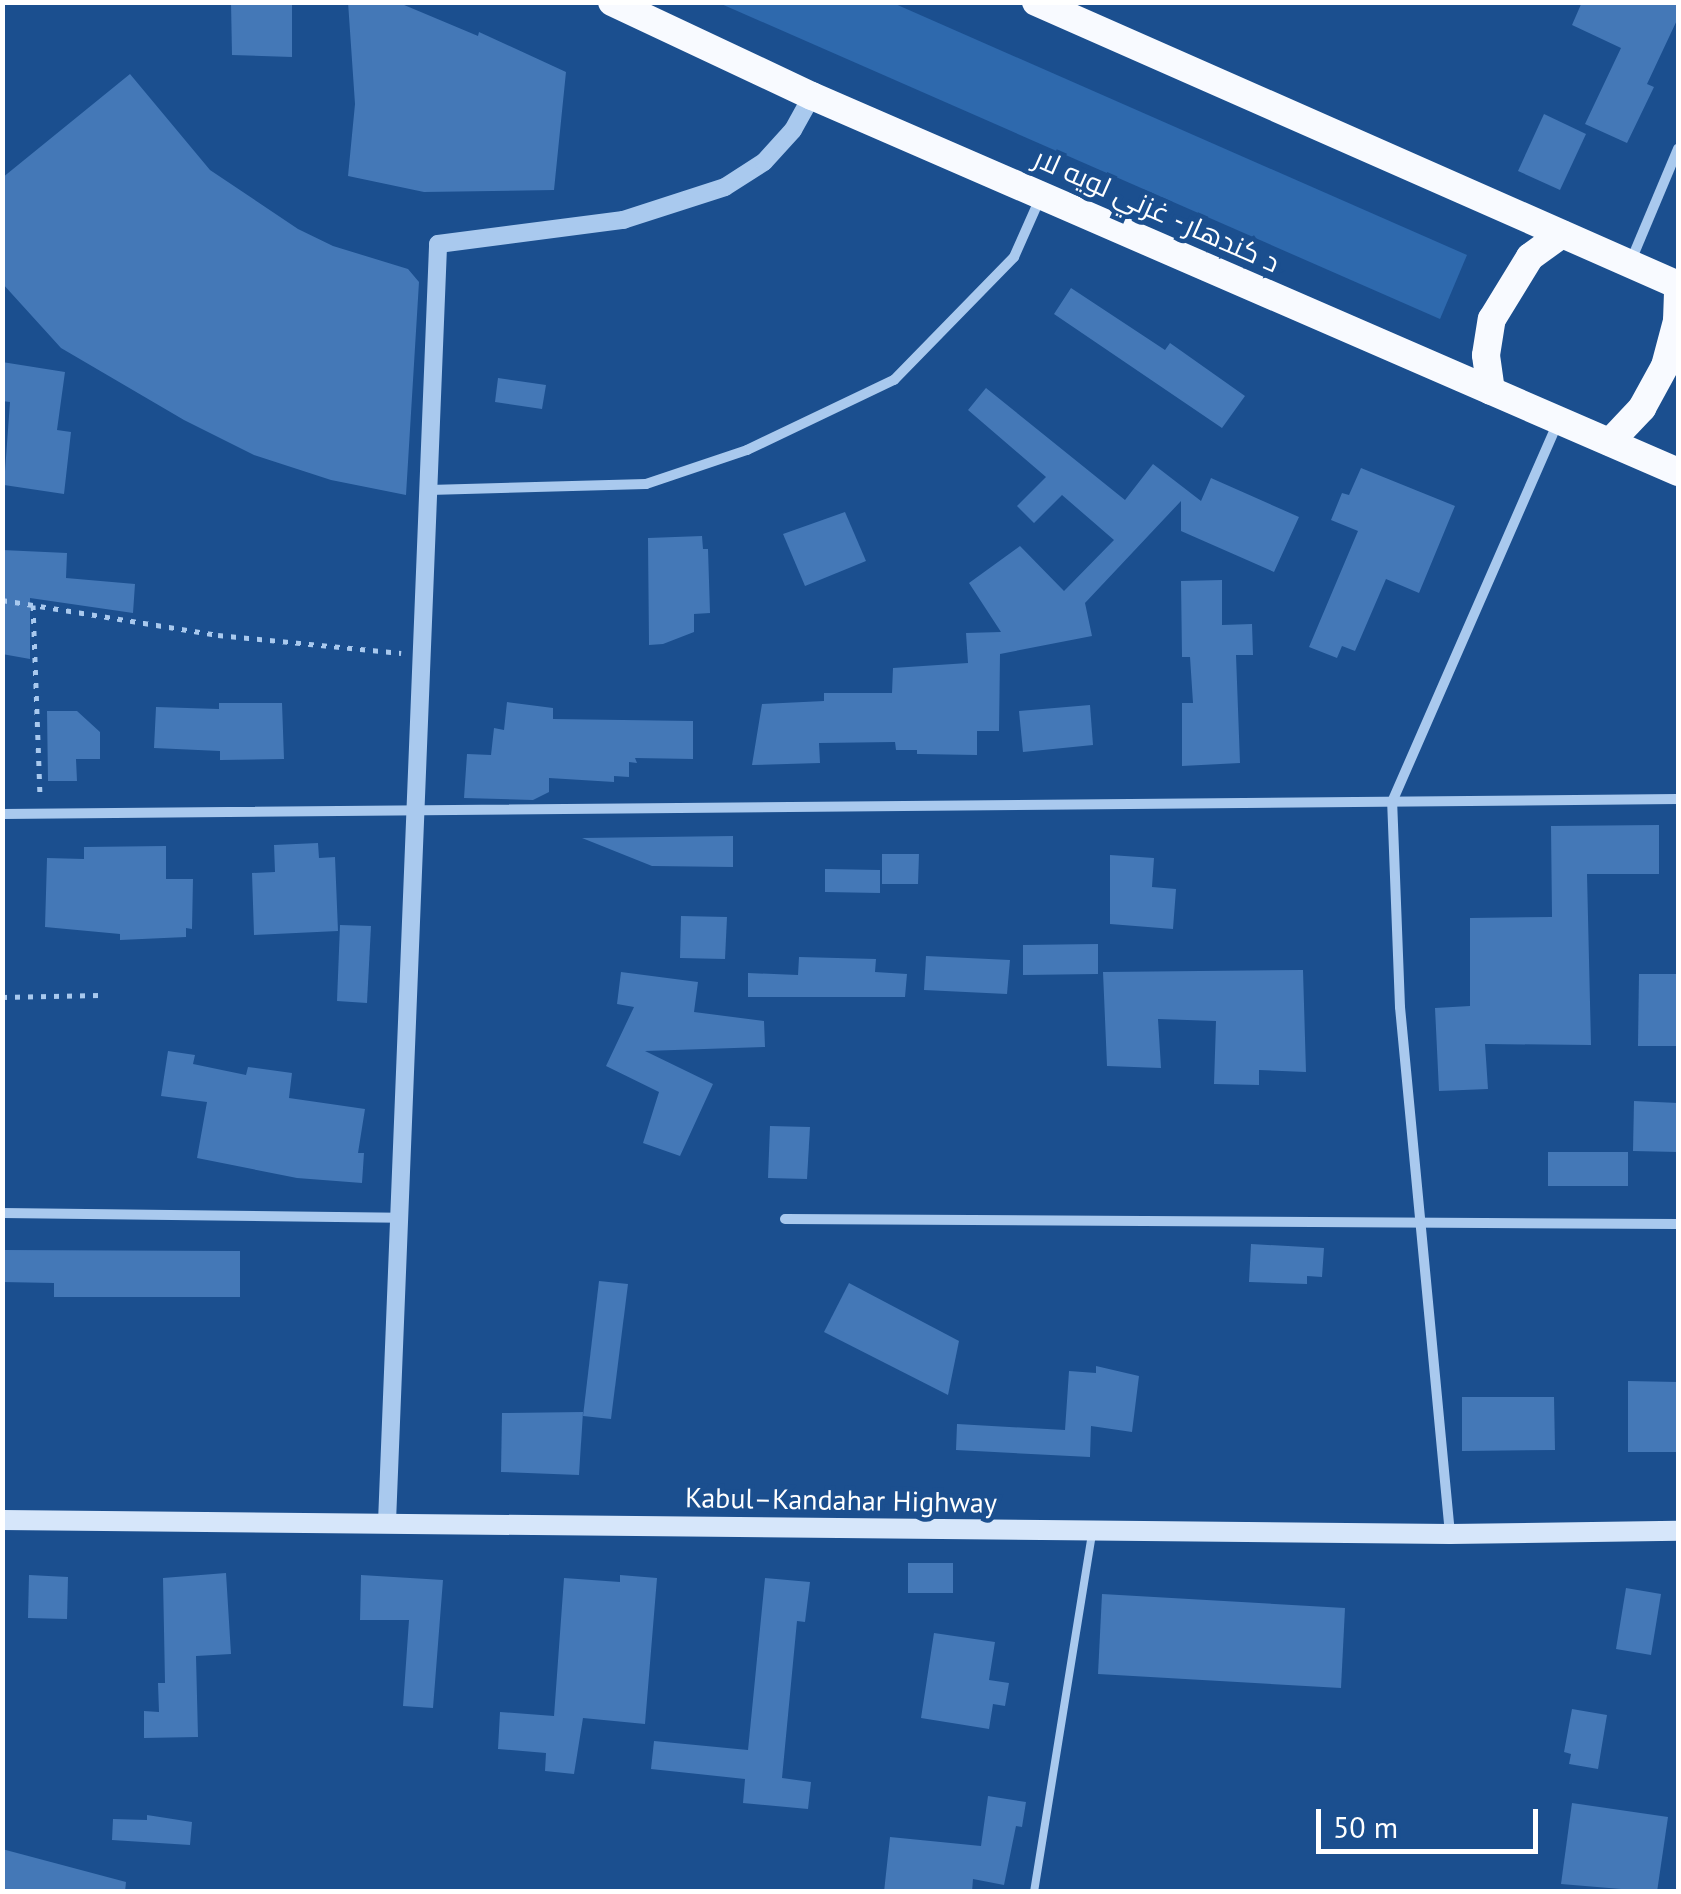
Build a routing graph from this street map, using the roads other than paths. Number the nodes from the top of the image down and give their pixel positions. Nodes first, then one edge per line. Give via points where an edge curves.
1 (612, 2) edge
2 (1036, 2) edge
3 (812, 96) junction
4 (1678, 150) edge
5 (1041, 195) junction
6 (1562, 234) junction
7 (1630, 264) junction
8 (1678, 285) edge
9 (1491, 390) junction
10 (1559, 420) junction
11 (1610, 442) junction
12 (1678, 472) edge
13 (429, 490) junction
14 (1678, 799) edge
15 (1392, 802) junction
16 (416, 808) junction
17 (2, 814) edge
18 (2, 1212) edge
19 (399, 1218) junction
20 (785, 1219) dead end
21 (1421, 1224) junction
22 (1678, 1224) edge
23 (2, 1520) edge
24 (387, 1522) junction
25 (1093, 1530) junction
26 (1678, 1531) edge
27 (1450, 1534) junction
28 (1034, 1892) edge

1 - 3 highway, د کندهار - غزني لويه لار
2 - 6 highway
3 - 5 highway, د کندهار - غزني لويه لار
3 - 13 street via 794,130 764,162 726,187 623,220 438,244
4 - 7 street
5 - 9 highway, د کندهار - غزني لويه لار
5 - 13 street via 1014,258 894,380 747,450 646,484
6 - 7 highway
6 - 9 highway via 1530,257 1492,319 1486,355
7 - 8 highway
8 - 11 highway via 1666,366 1642,408
9 - 10 highway, د کندهار - غزني لويه لار
10 - 11 highway, د کندهار - غزني لويه لار
10 - 15 street
11 - 12 highway, د کندهار - غزني لويه لار
13 - 16 street
14 - 15 street
15 - 16 street
15 - 21 street via 1400,1007
16 - 17 street
16 - 19 street
18 - 19 street
19 - 24 street
20 - 21 street
21 - 22 street
21 - 27 street
23 - 24 main road, Kabul–Kandahar Highway
24 - 25 main road, Kabul–Kandahar Highway
25 - 27 main road, Kabul–Kandahar Highway
25 - 28 lane
26 - 27 main road, Kabul–Kandahar Highway

